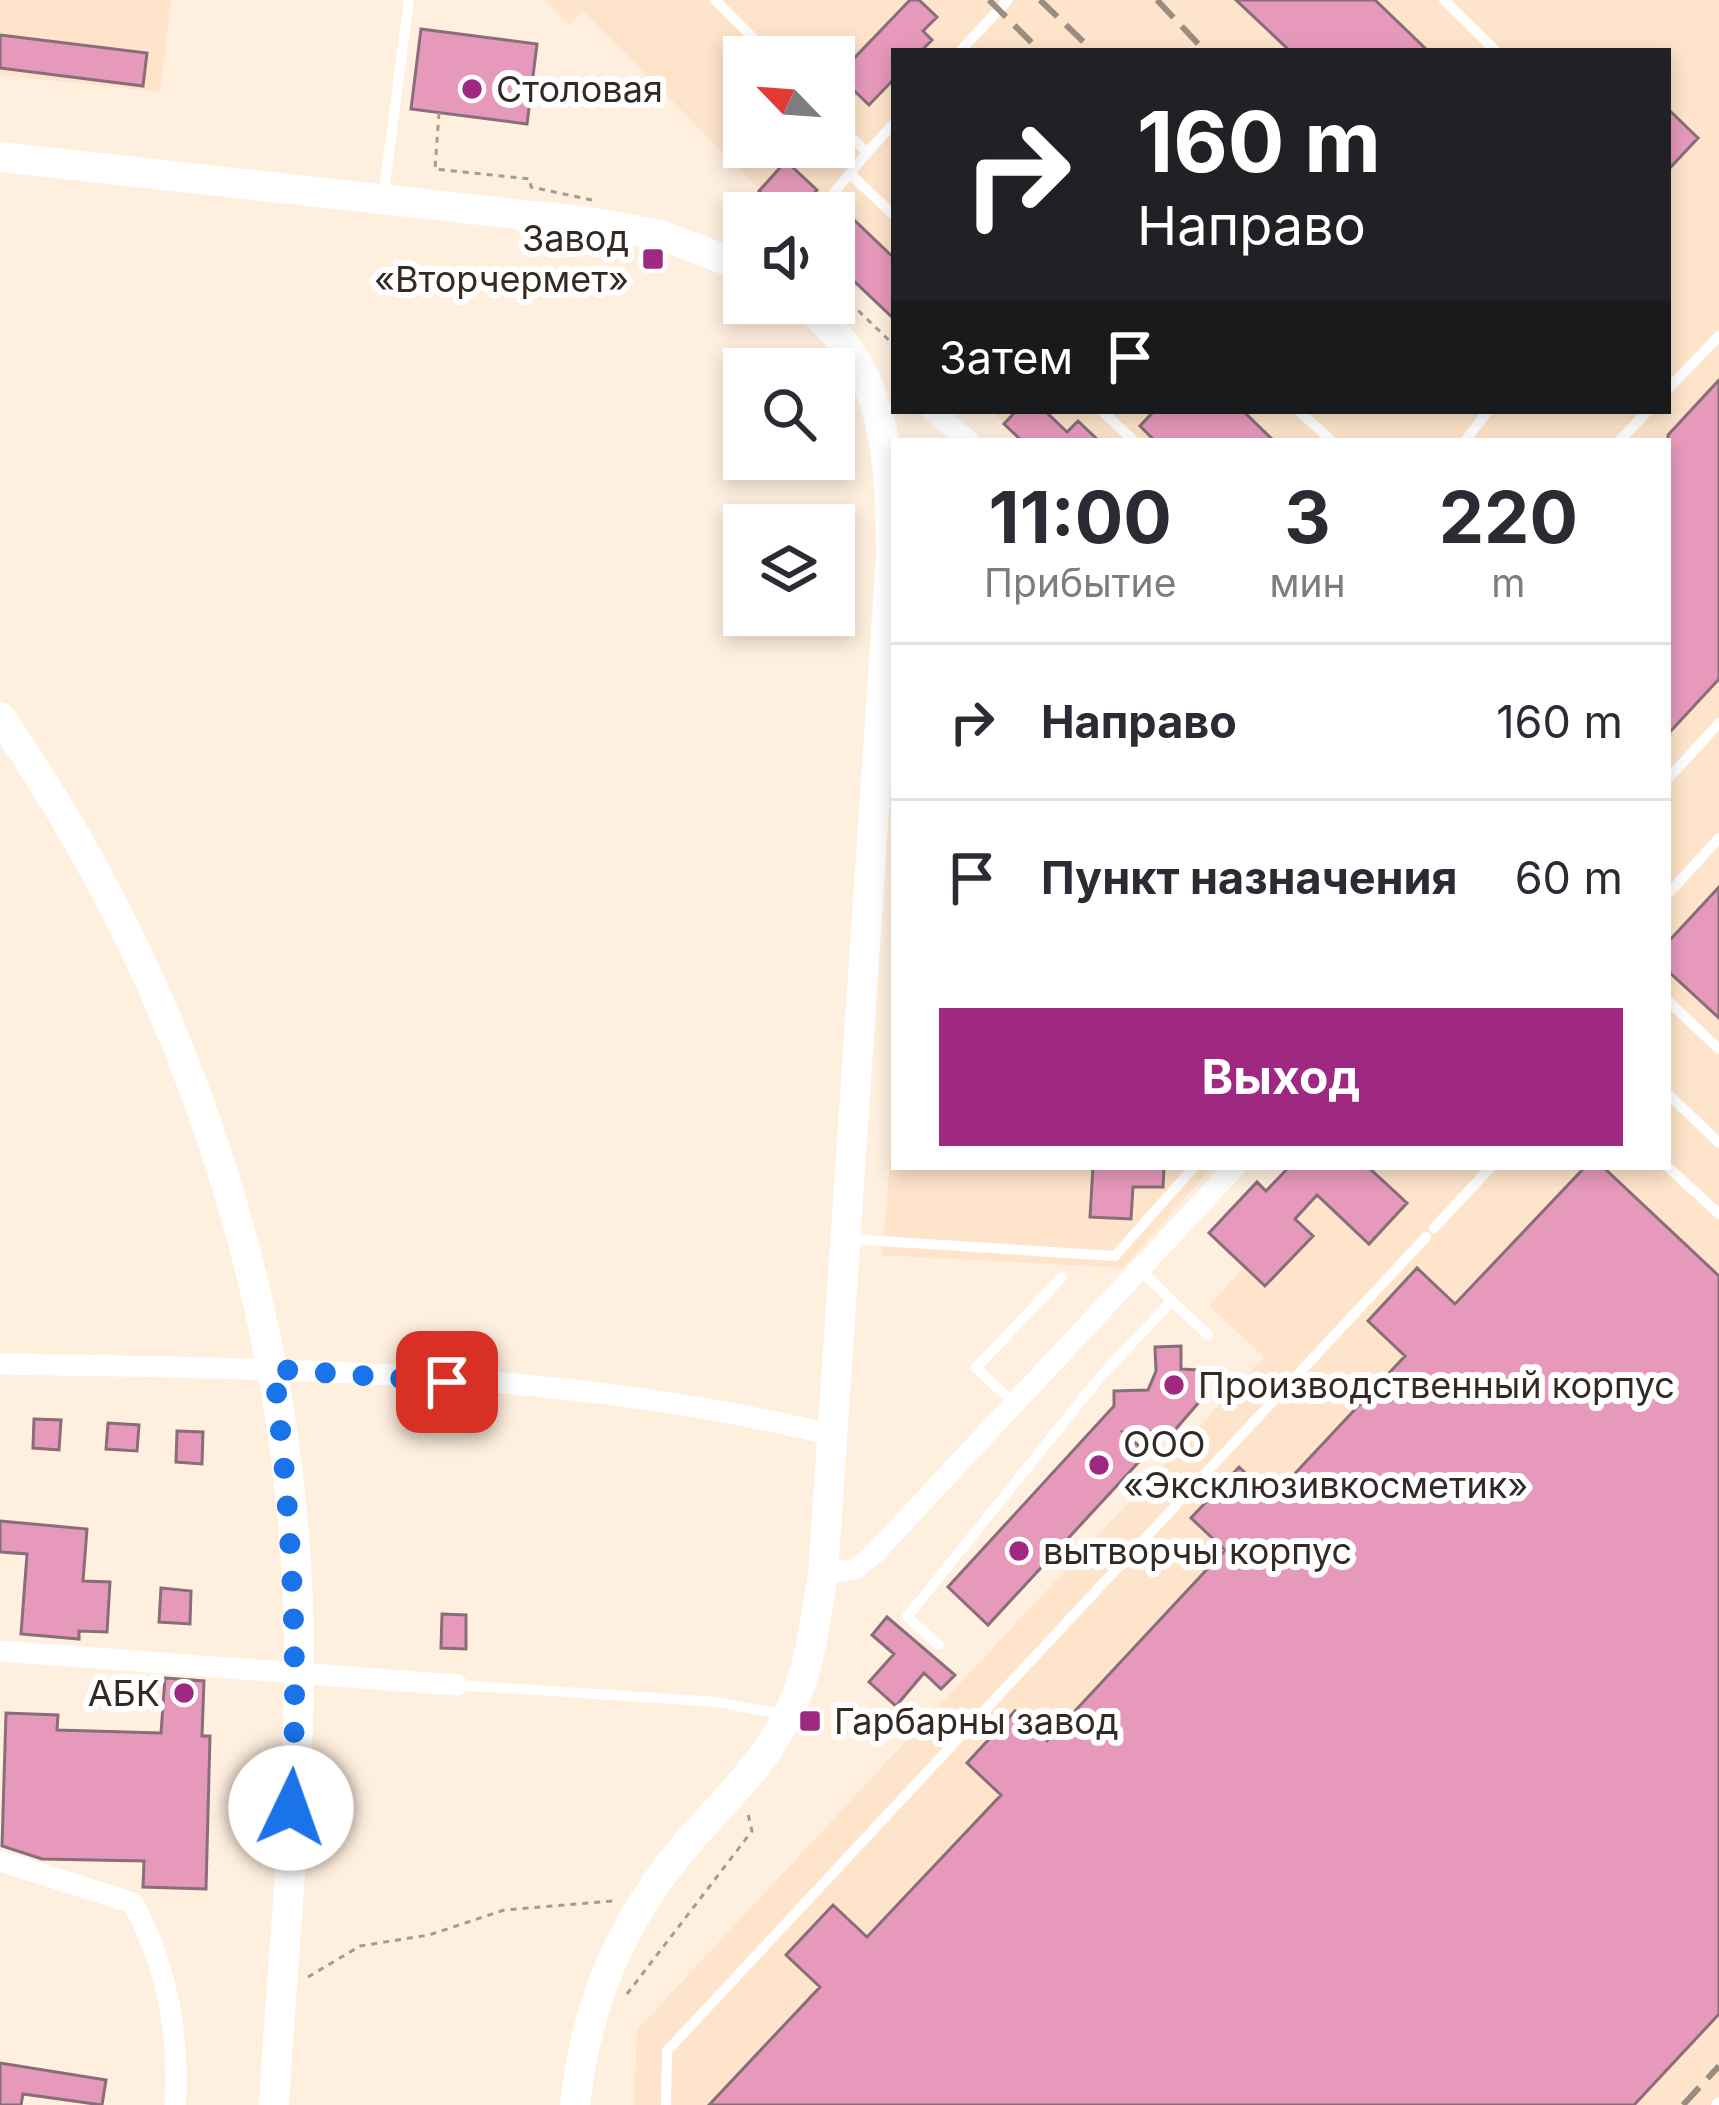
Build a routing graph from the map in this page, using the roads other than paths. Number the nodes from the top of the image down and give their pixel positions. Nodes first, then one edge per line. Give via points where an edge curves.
1 (409, 0) edge
2 (715, 0) edge
3 (1008, 0) edge
4 (1444, 0) edge
5 (751, 36) edge
6 (963, 48) edge
7 (1493, 48) edge
8 (891, 126) edge
9 (855, 141) edge
10 (867, 153) junction
11 (0, 157) edge
12 (850, 174) junction
13 (835, 192) edge
14 (382, 202) junction
15 (891, 212) edge
16 (723, 259) edge
17 (823, 324) edge
18 (1719, 335) edge
19 (1671, 386) edge
20 (883, 388) edge
21 (936, 414) edge
22 (1105, 414) edge
23 (1302, 414) edge
24 (1486, 414) edge
25 (1645, 414) edge
26 (965, 438) edge
27 (1131, 438) edge
28 (1329, 438) edge
29 (1467, 438) edge
30 (1622, 438) edge
31 (0, 717) edge
32 (1719, 723) edge
33 (1671, 776) edge
34 (1719, 838) edge
35 (1671, 891) edge
36 (1671, 1004) edge
37 (1719, 1049) edge
38 (1671, 1097) edge
39 (1719, 1143) edge
40 (1191, 1170) edge
41 (1232, 1170) edge
42 (1487, 1170) edge
43 (1671, 1170) edge
44 (1719, 1214) edge
45 (845, 1238) junction
46 (1140, 1270) junction
47 (1062, 1277) dead end
48 (1172, 1301) junction
49 (1208, 1335) dead end
50 (0, 1364) edge
51 (274, 1369) junction
52 (1014, 1403) junction
53 (832, 1435) junction
54 (823, 1575) junction
55 (939, 1645) dead end
56 (0, 1651) edge
57 (299, 1670) junction
58 (457, 1685) joint
59 (788, 1715) junction
60 (0, 1861) edge
61 (175, 2105) edge
62 (274, 2105) edge
63 (575, 2105) edge
64 (666, 2105) edge

1 - 14 lane
2 - 5 lane
3 - 6 lane
4 - 7 lane
8 - 10 lane
9 - 10 lane
10 - 12 lane
11 - 14 street
12 - 13 lane
12 - 15 lane
14 - 16 street via 589,222 661,235
17 - 20 street
18 - 19 lane
20 - 45 street via 891,556
21 - 26 street
22 - 27 lane
23 - 28 lane
24 - 29 lane
25 - 30 lane
31 - 51 street via 95,864 159,1001 202,1113
32 - 33 lane
34 - 35 lane
36 - 37 lane
38 - 39 lane
40 - 45 lane via 1115,1256
41 - 46 street
42 - 64 lane via 667,2051
43 - 44 lane
45 - 53 street
46 - 48 lane
46 - 52 street
47 - 52 lane via 976,1368
48 - 49 lane
48 - 55 lane via 1101,1376 907,1616
50 - 51 street
51 - 53 street via 664,1400
51 - 57 street
52 - 54 street via 874,1554 855,1569
53 - 54 street
54 - 59 street via 810,1653
56 - 57 street
57 - 58 street
57 - 62 street
58 - 59 lane via 718,1702
59 - 63 street via 618,1942 591,2008
60 - 61 street via 133,1903 173,2013

